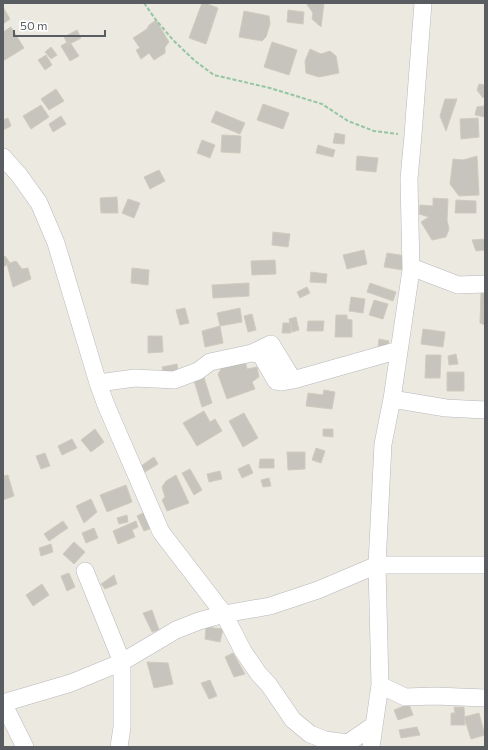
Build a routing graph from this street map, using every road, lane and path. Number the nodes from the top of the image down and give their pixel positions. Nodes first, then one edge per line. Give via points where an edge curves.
1 (144, 3) edge
2 (423, 3) edge
3 (413, 135) junction
4 (3, 157) edge
5 (410, 268) junction
6 (485, 284) edge
7 (399, 350) junction
8 (98, 384) junction
9 (392, 399) junction
10 (485, 410) edge
11 (377, 565) junction
12 (485, 565) edge
13 (85, 571) dead end
14 (224, 614) junction
15 (122, 662) junction
16 (380, 685) junction
17 (485, 698) edge
18 (3, 703) edge
19 (374, 725) junction
20 (25, 747) edge
21 (119, 747) edge
22 (371, 747) edge

1 - 3 path via 174,41 195,62 214,75 322,104 348,121 374,131
2 - 3 street
3 - 5 street via 409,179
4 - 8 street via 39,203 56,243
5 - 6 street via 458,285
5 - 7 street
7 - 8 street via 282,382 276,381 261,355 252,352 210,362 198,372 174,380 135,378
7 - 9 street
8 - 14 street via 161,532
9 - 10 street via 446,408
9 - 11 street via 383,444
11 - 12 street
11 - 14 street via 311,593 270,606
11 - 16 street
13 - 15 street
14 - 15 street via 176,630
14 - 19 street via 258,673 293,720 310,734 325,740 348,743
15 - 18 street via 71,683
15 - 21 street via 122,727
16 - 17 street via 405,697
16 - 19 street
18 - 20 street
19 - 22 street

